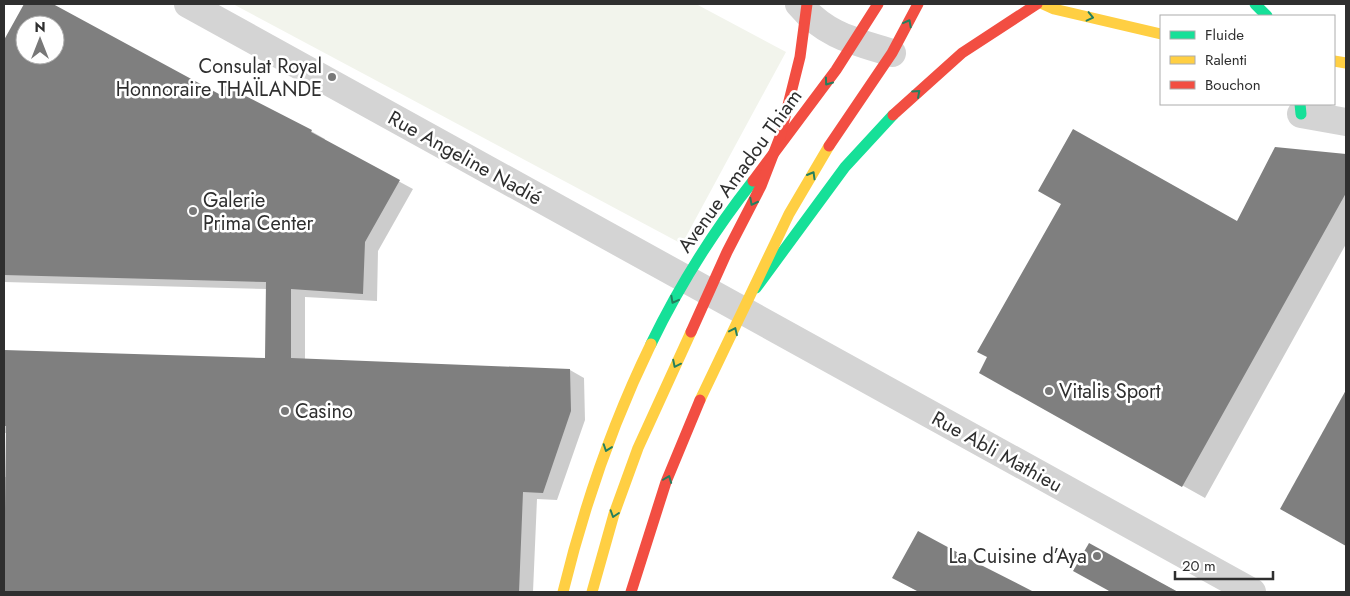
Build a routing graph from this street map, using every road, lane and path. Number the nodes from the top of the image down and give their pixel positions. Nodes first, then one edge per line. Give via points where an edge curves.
1 (188, 4) edge
2 (799, 4) edge
3 (807, 4) edge
4 (878, 4) edge
5 (918, 4) edge
6 (1037, 4) edge
7 (1043, 4) edge
8 (1255, 4) edge
9 (1266, 15) edge
10 (1160, 34) edge
11 (856, 42) junction
12 (892, 52) junction
13 (1301, 109) edge
14 (1346, 122) edge
15 (686, 279) junction
16 (756, 288) junction
17 (742, 312) junction
18 (563, 592) edge
19 (592, 592) edge
20 (631, 592) edge
21 (1252, 592) edge

1 - 15 street, Rue Angeline Nadié
2 - 11 street via 833,34
3 -> 19 main road, bridge via 800,57 780,137 761,186 727,252 638,448 614,514
4 - 11 main road, Avenue Amadou Thiam
12 -> 5 main road
16 -> 6 main road via 845,167 881,126 962,52
7 -> 10 main road
8 - 9 main road
11 - 12 street
11 -> 15 main road, Avenue Amadou Thiam via 709,239
16 -> 12 main road via 803,190
13 - 14 street
15 - 17 street, Rue Angeline Nadié
15 -> 18 main road, Avenue Amadou Thiam via 635,376 612,432 572,551
16 - 17 main road
20 -> 17 main road via 666,482 694,412
17 - 21 street, Rue Abli Mathieu

